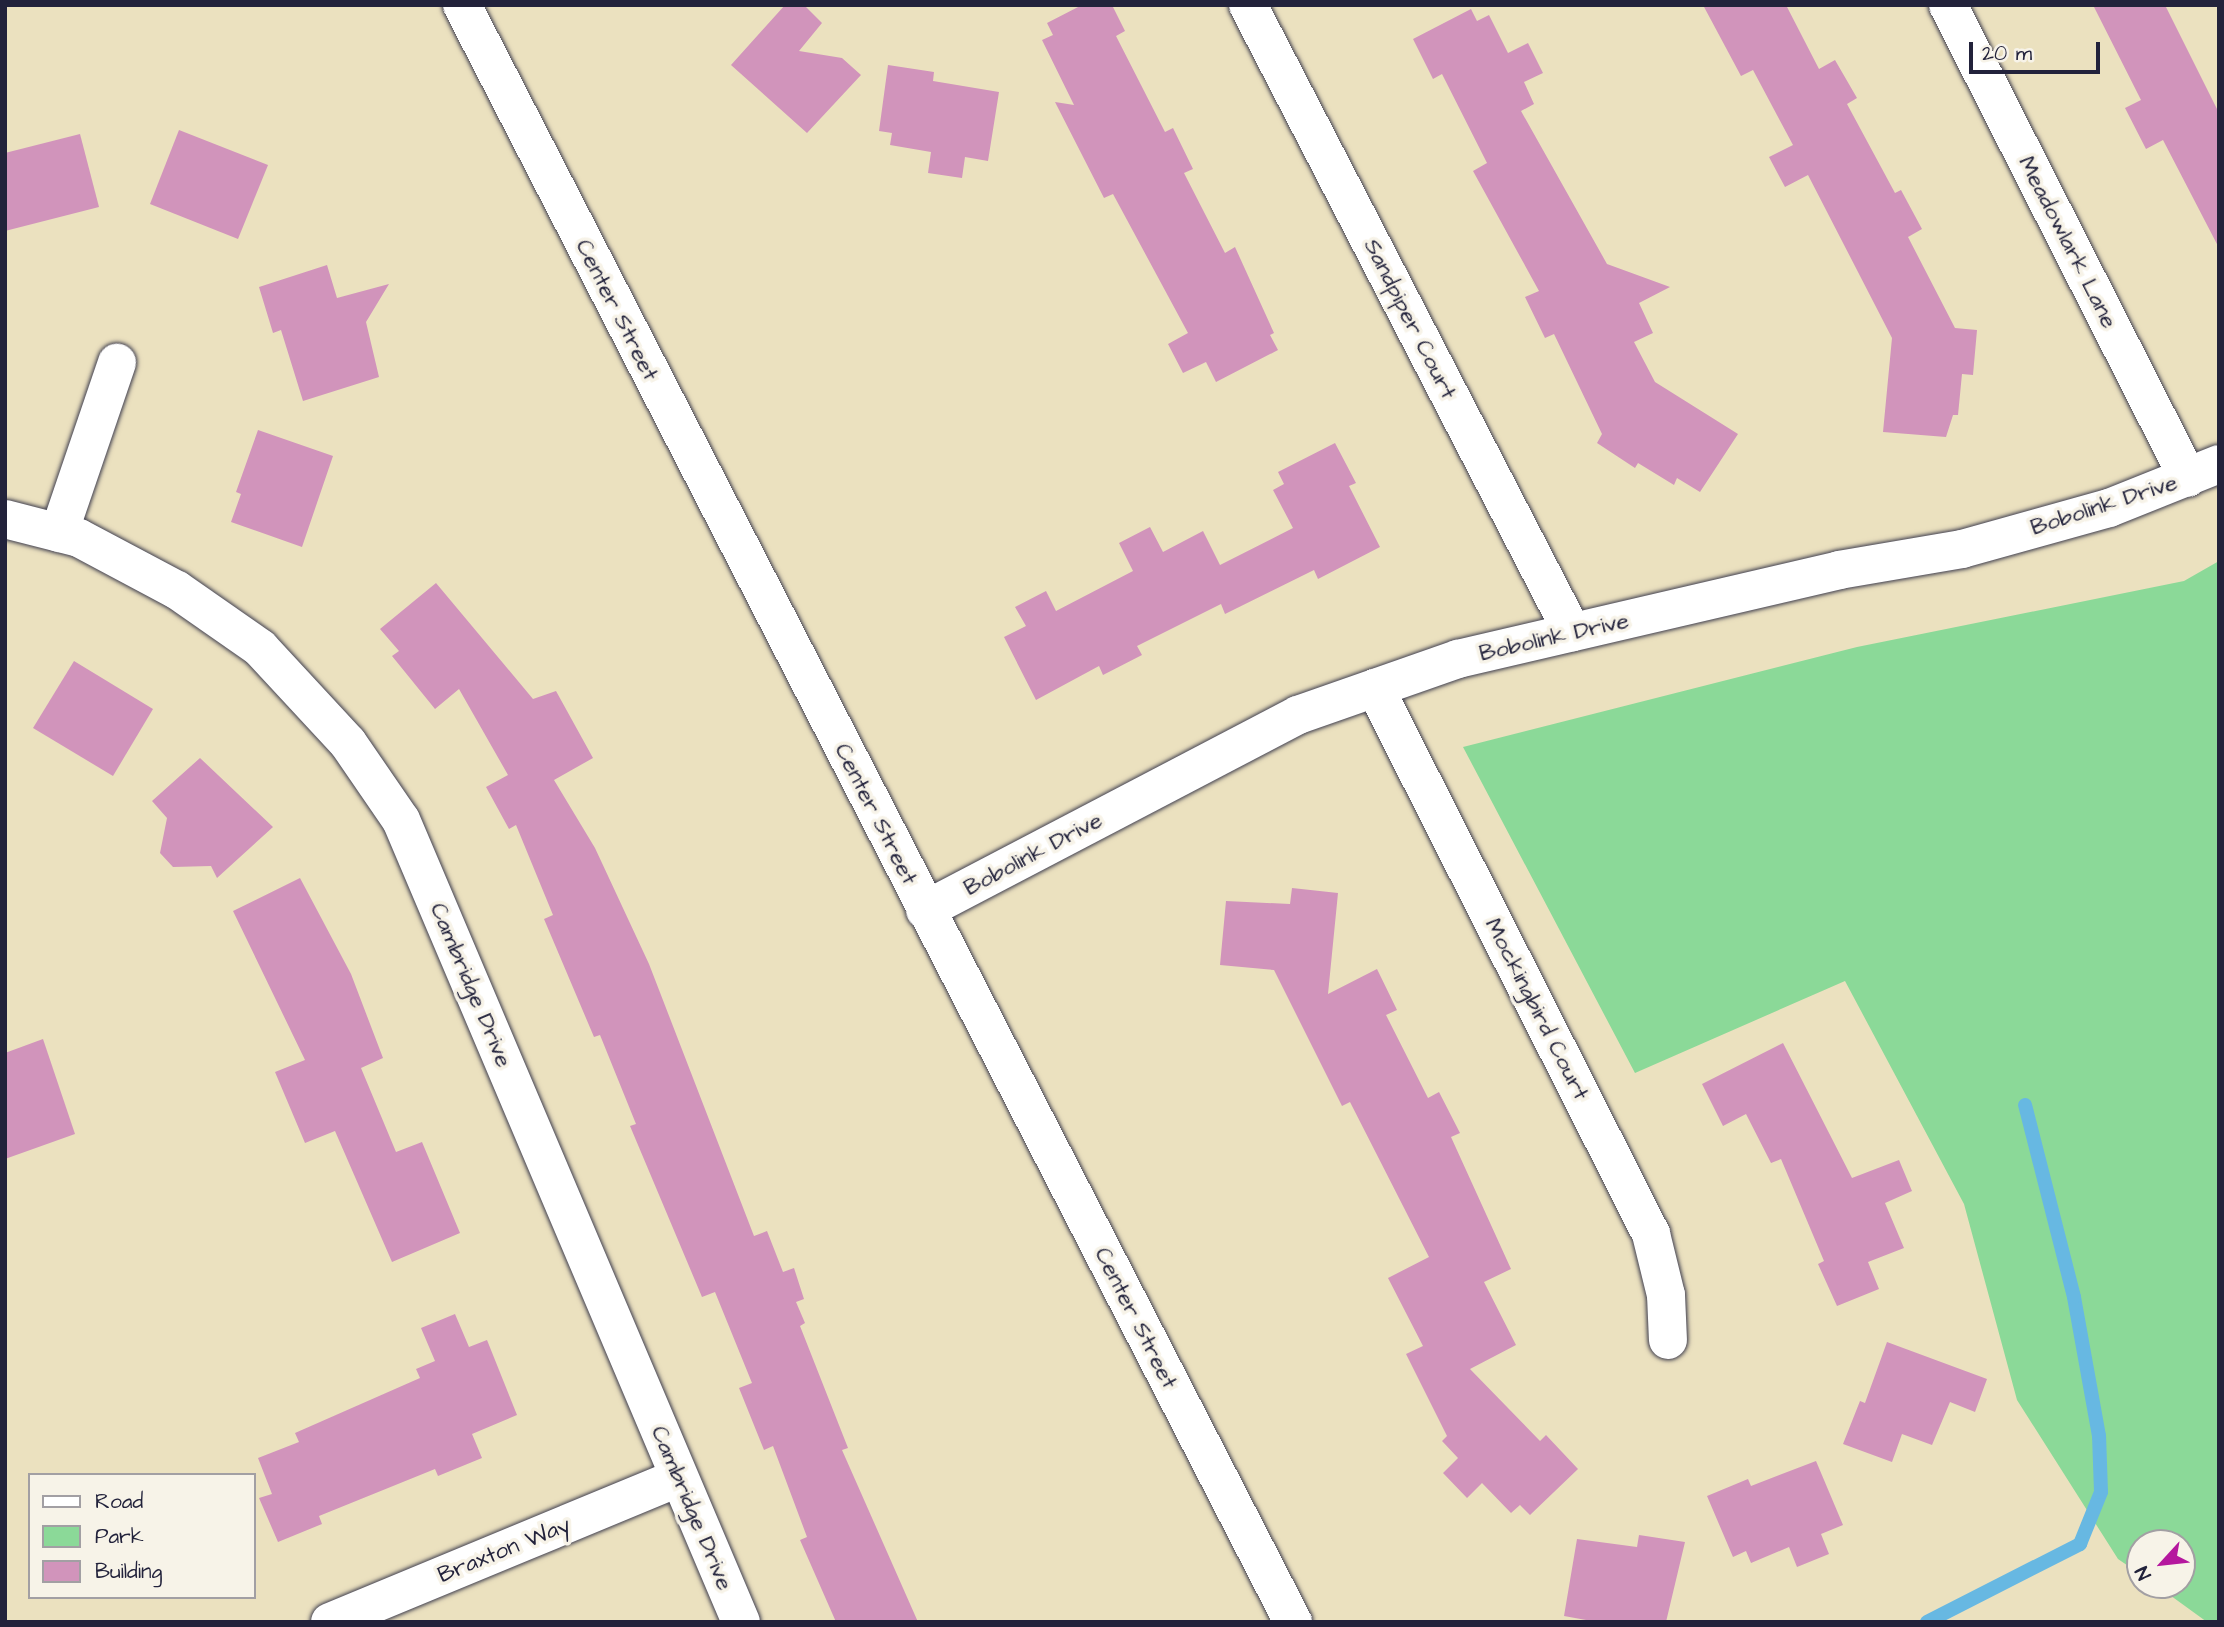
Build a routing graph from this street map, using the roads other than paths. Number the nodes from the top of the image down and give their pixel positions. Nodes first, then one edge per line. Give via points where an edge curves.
1 (462, 5) edge
2 (1248, 5) edge
3 (1948, 5) edge
4 (117, 363) dead end
5 (2203, 471) edge
6 (5, 519) edge
7 (59, 533) junction
8 (1572, 632) junction
9 (1375, 688) junction
10 (925, 910) junction
11 (1668, 1340) dead end
12 (678, 1478) junction
13 (330, 1622) edge
14 (741, 1622) edge
15 (1293, 1622) edge

1 - 10 street, Center Street
2 - 8 street, Sandpiper Court
3 - 5 street, Meadowlark Lane
4 - 7 street
5 - 8 street, Bobolink Drive via 2109,508 1962,549 1839,570
6 - 7 street, Cambridge Drive
7 - 12 street, Cambridge Drive via 79,538 177,590 260,648 348,743 401,820
8 - 9 street, Bobolink Drive via 1458,659
9 - 10 street, Bobolink Drive via 1298,715
9 - 11 street, Mockingbird Court via 1651,1234 1666,1295
10 - 15 street, Center Street
12 - 13 street, Braxton Way
12 - 14 street, Cambridge Drive

